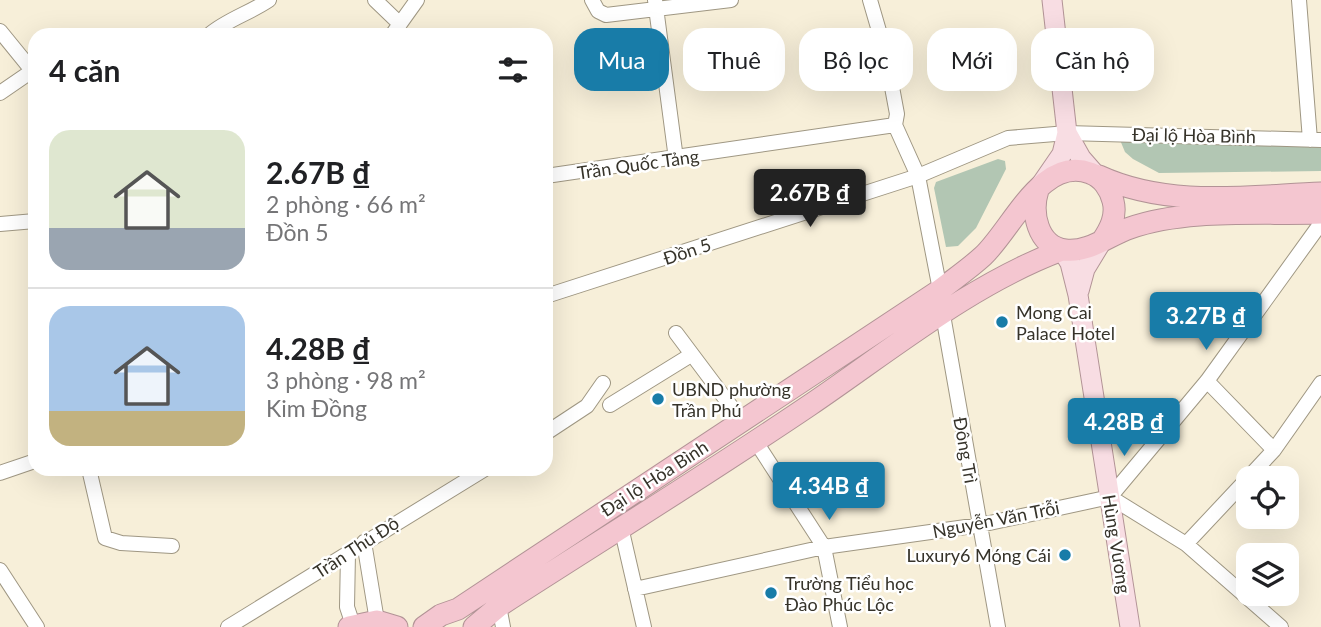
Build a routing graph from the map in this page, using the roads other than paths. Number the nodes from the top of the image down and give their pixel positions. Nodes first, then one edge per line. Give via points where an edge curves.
1 (269, 0) edge
2 (375, 0) edge
3 (417, 0) edge
4 (592, 0) edge
5 (731, 0) edge
6 (870, 0) edge
7 (1052, 0) edge
8 (1298, 0) edge
9 (655, 3) edge
10 (218, 28) edge
11 (395, 28) edge
12 (397, 28) edge
13 (0, 31) edge
14 (28, 66) edge
15 (28, 75) edge
16 (0, 93) edge
17 (895, 125) junction
18 (1068, 133) junction
19 (1316, 140) edge
20 (676, 159) junction
21 (1095, 174) junction
22 (553, 175) edge
23 (918, 176) junction
24 (1039, 188) junction
25 (1321, 193) edge
26 (1321, 213) edge
27 (28, 222) edge
28 (1321, 223) edge
29 (0, 224) edge
30 (1102, 241) junction
31 (1062, 250) junction
32 (940, 290) junction
33 (553, 294) edge
34 (1078, 295) junction
35 (943, 315) junction
36 (676, 333) dead end
37 (691, 355) junction
38 (1208, 381) junction
39 (603, 383) dead end
40 (1321, 383) edge
41 (610, 405) dead end
42 (742, 421) junction
43 (553, 428) edge
44 (756, 442) junction
45 (1274, 450) junction
46 (28, 463) edge
47 (1259, 466) edge
48 (0, 473) edge
49 (91, 476) edge
50 (473, 476) edge
51 (1236, 491) edge
52 (1110, 497) junction
53 (613, 505) junction
54 (979, 525) junction
55 (623, 526) junction
56 (364, 542) junction
57 (1186, 544) junction
58 (172, 546) dead end
59 (824, 547) junction
60 (348, 553) junction
61 (0, 570) edge
62 (635, 589) junction
63 (499, 606) junction
64 (387, 624) edge
65 (1276, 625) edge
66 (351, 626) edge
67 (37, 627) edge
68 (228, 627) edge
69 (424, 627) edge
70 (474, 627) edge
71 (503, 627) edge
72 (644, 627) edge
73 (840, 627) edge
74 (998, 627) edge
75 (1130, 627) edge

1 - 10 street
2 - 11 street
3 - 12 street
4 - 9 street via 598,11 607,15
5 - 9 street
6 - 17 street via 891,79
7 - 18 main road
8 - 19 street
9 - 20 street
13 - 14 street
15 - 16 street
17 - 20 street, Trần Quốc Tảng
17 - 23 street
18 - 19 street, Đại lộ Hòa Bình
18 - 21 main road
18 - 23 street, Đồn 5 via 1008,138
18 - 24 main road via 1062,154
20 - 22 street, Trần Quốc Tảng
21 - 24 highway via 1070,169 1058,172
21 - 25 highway via 1121,187 1161,196
21 - 30 highway via 1115,205
23 - 32 street
23 - 33 street, Đồn 5
24 - 31 highway via 1034,213 1037,225
24 - 32 highway, Đại lộ Hòa Bình via 983,256
26 - 30 highway via 1187,217 1132,227
27 - 29 street
28 - 38 street
30 - 31 highway via 1084,249
30 - 34 main road via 1085,269
31 - 34 main road, Hùng Vương
31 - 35 highway, Đại lộ Hòa Bình via 1014,270
32 - 35 highway
32 - 42 highway, Đại lộ Hòa Bình
34 - 52 main road, Hùng Vương
35 - 44 highway, Đại lộ Hòa Bình
35 - 54 street, Đông Trì
36 - 37 street
37 - 41 street
37 - 42 street
38 - 45 street
38 - 52 street
39 - 43 street via 587,406
40 - 45 street
42 - 44 highway
42 - 53 highway, Đại lộ Hòa Bình
44 - 55 highway, Đại lộ Hòa Bình
44 - 59 street
45 - 47 street
46 - 48 street
49 - 58 street via 105,538
50 - 56 street, Trần Thủ Độ
51 - 57 street
52 - 54 street, Nguyễn Văn Trỗi
52 - 57 street
52 - 75 main road, Hùng Vương
53 - 55 highway
53 - 69 highway, Đại lộ Hòa Bình
54 - 59 street, Nguyễn Văn Trỗi
54 - 74 street, Đông Trì
55 - 62 street
55 - 63 highway, Đại lộ Hòa Bình
56 - 60 street, Trần Thủ Độ
56 - 64 street
57 - 65 street
59 - 62 street, Nguyễn Văn Trỗi
59 - 73 street
60 - 66 street
60 - 68 street, Trần Thủ Độ
61 - 67 street
62 - 72 street
63 - 70 highway, Đại lộ Hòa Bình
63 - 71 street
64 - 66 highway

